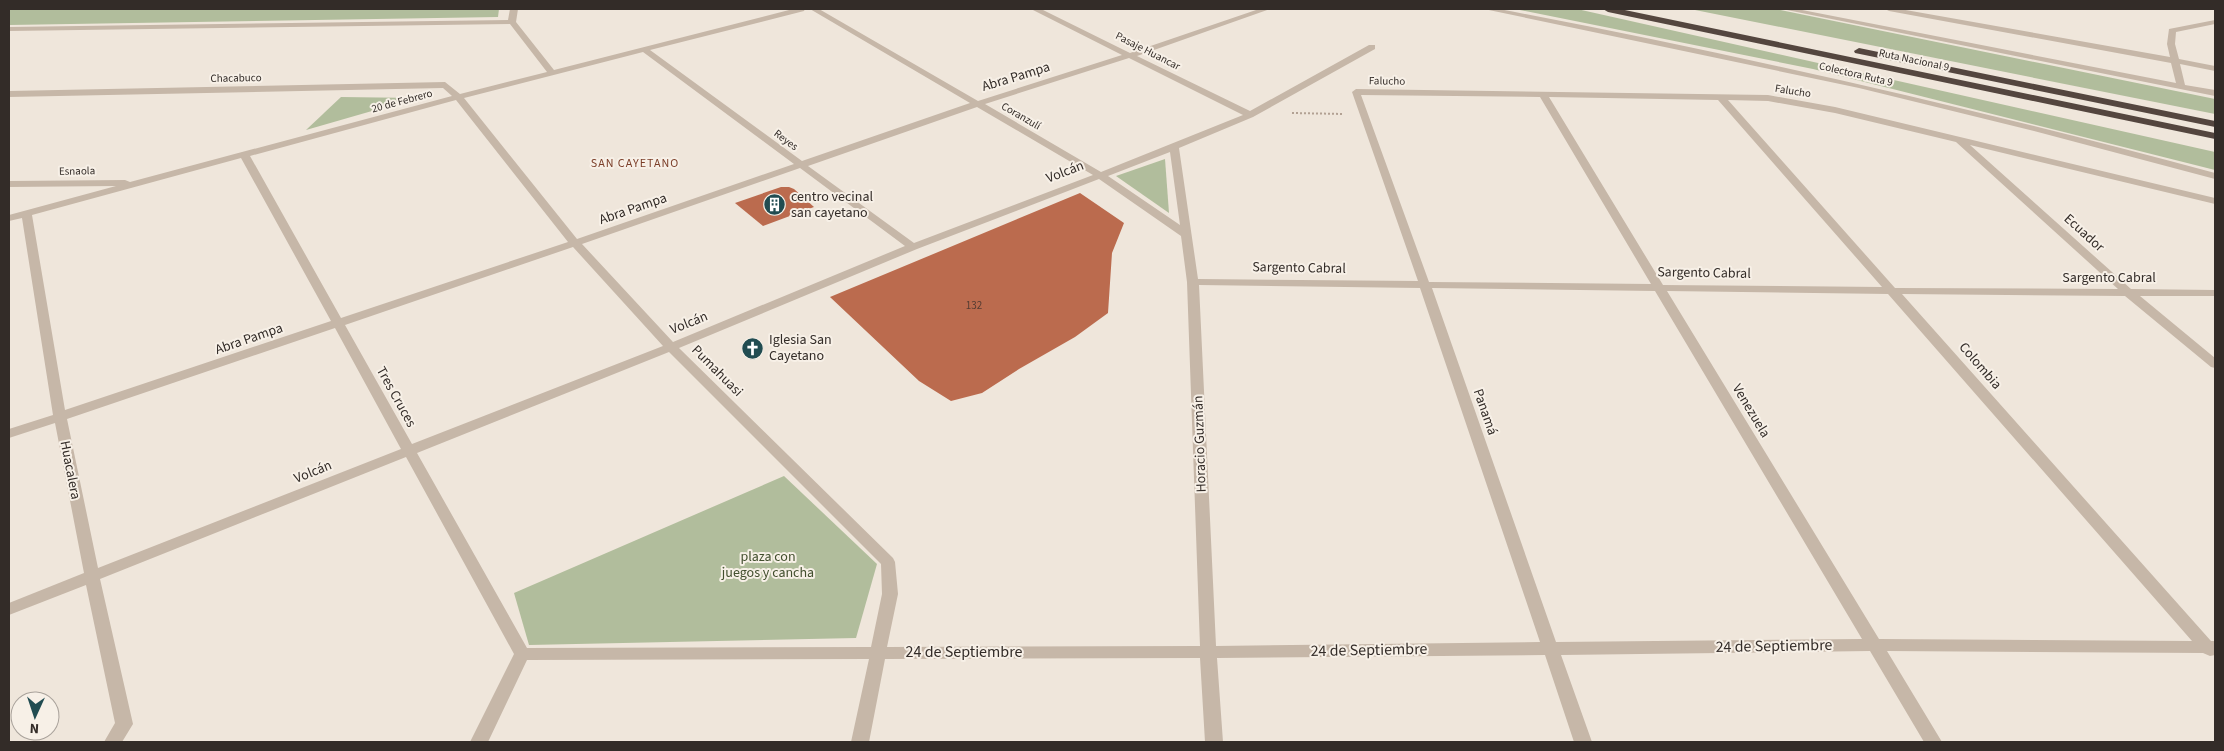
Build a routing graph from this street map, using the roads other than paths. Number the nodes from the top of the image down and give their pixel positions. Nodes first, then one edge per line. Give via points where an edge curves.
1 (514, 9) edge
2 (801, 9) edge
3 (814, 9) edge
4 (1036, 9) edge
5 (1266, 9) edge
6 (1488, 9) edge
7 (1608, 9) edge
8 (1654, 9) edge
9 (1786, 9) edge
10 (1889, 9) edge
11 (512, 22) junction
12 (2215, 22) edge
13 (9, 29) edge
14 (1372, 47) dead end
15 (645, 50) junction
16 (1131, 55) junction
17 (2174, 60) junction
18 (2215, 68) edge
19 (1965, 72) junction
20 (552, 73) junction
21 (2181, 85) junction
22 (1995, 90) junction
23 (1356, 92) joint
24 (2215, 93) edge
25 (9, 94) edge
26 (1543, 95) junction
27 (458, 97) junction
28 (1721, 98) junction
29 (977, 104) junction
30 (1250, 115) junction
31 (2215, 118) edge
32 (2215, 124) edge
33 (2215, 136) edge
34 (1959, 140) junction
35 (2215, 142) edge
36 (1174, 147) junction
37 (245, 156) junction
38 (799, 165) junction
39 (1100, 175) junction
40 (2215, 176) edge
41 (145, 183) junction
42 (9, 184) edge
43 (2215, 201) edge
44 (27, 214) junction
45 (9, 218) edge
46 (1187, 235) junction
47 (575, 243) junction
48 (913, 247) junction
49 (1193, 282) junction
50 (1425, 285) junction
51 (1658, 287) junction
52 (1894, 291) junction
53 (2129, 293) junction
54 (2215, 293) edge
55 (338, 323) junction
56 (671, 347) junction
57 (2215, 364) edge
58 (60, 417) junction
59 (9, 434) edge
60 (409, 451) junction
61 (92, 576) junction
62 (9, 609) edge
63 (1873, 645) junction
64 (1550, 648) junction
65 (2213, 650) edge
66 (878, 652) junction
67 (1208, 652) junction
68 (522, 654) junction
69 (113, 742) edge
70 (478, 742) edge
71 (860, 742) edge
72 (1214, 742) edge
73 (1584, 742) edge
74 (1933, 742) edge

1 - 11 street
2 - 15 street, 20 de Febrero
3 - 29 street, Coranzulí
4 - 16 street, Pasaje Huancar
5 - 16 street, Abra Pampa
6 - 40 street, Colectora Ruta 9 via 1844,82
7 - 22 highway, Ruta Nacional 9
8 - 19 highway, Ruta Nacional 9
9 - 21 street
10 - 17 street
11 - 13 street
11 - 20 street
12 - 17 street via 2172,31
14 - 30 street, Volcán
15 - 20 street, 20 de Febrero
15 - 38 street, Reyes
16 - 29 street, Abra Pampa
16 - 30 street, Pasaje Huancar
17 - 18 street
17 - 21 street
19 - 31 highway via 2046,84
19 - 32 highway, Ruta Nacional 9
20 - 27 street, 20 de Febrero
21 - 24 street
22 - 33 highway, Ruta Nacional 9
22 - 35 highway
23 - 26 street, Falucho
23 - 50 street, Panamá
25 - 27 street, Chacabuco via 445,85
26 - 28 street, Falucho
26 - 51 street, Venezuela
27 - 37 street, 20 de Febrero
27 - 47 street, Pumahuasi
28 - 34 street, Falucho via 1768,98 1804,104
28 - 52 street, Colombia
29 - 38 street, Abra Pampa
29 - 39 street, Coranzulí
30 - 36 street, Volcán
34 - 43 street, Falucho
34 - 53 street, Ecuador
36 - 39 street, Volcán
36 - 46 street, Horacio Guzmán
37 - 41 street, 20 de Febrero
37 - 55 street, Tres Cruces
38 - 47 street, Abra Pampa
38 - 48 street, Reyes
39 - 46 street, Coranzulí
39 - 48 street, Volcán
41 - 42 street, Esnaola
41 - 44 street, 20 de Febrero
44 - 45 street, 20 de Febrero
44 - 58 street, Huacalera
46 - 49 street, Horacio Guzmán
47 - 55 street, Abra Pampa
47 - 56 street, Pumahuasi
48 - 56 street, Volcán
49 - 50 street, Sargento Cabral
49 - 67 street, Horacio Guzmán
50 - 51 street, Sargento Cabral
50 - 64 street, Panamá
51 - 52 street, Sargento Cabral
51 - 63 street, Venezuela
52 - 53 street, Sargento Cabral
52 - 65 street, Colombia
53 - 54 street, Sargento Cabral
53 - 57 street, Ecuador
55 - 58 street, Abra Pampa
55 - 60 street, Tres Cruces
56 - 60 street, Volcán
56 - 66 street, Pumahuasi via 888,562 890,594
58 - 59 street, Abra Pampa
58 - 61 street, Huacalera
60 - 61 street, Volcán
60 - 68 street, Tres Cruces
61 - 62 street, Volcán
61 - 69 street, Huacalera via 124,724
63 - 64 street, 24 de Septiembre
63 - 65 street, 24 de Septiembre
63 - 74 street, Venezuela
64 - 67 street, 24 de Septiembre
64 - 73 street, Panamá
66 - 67 street, 24 de Septiembre
66 - 68 street, 24 de Septiembre
66 - 71 street, Pumahuasi
67 - 72 street, Horacio Guzmán
68 - 70 street

